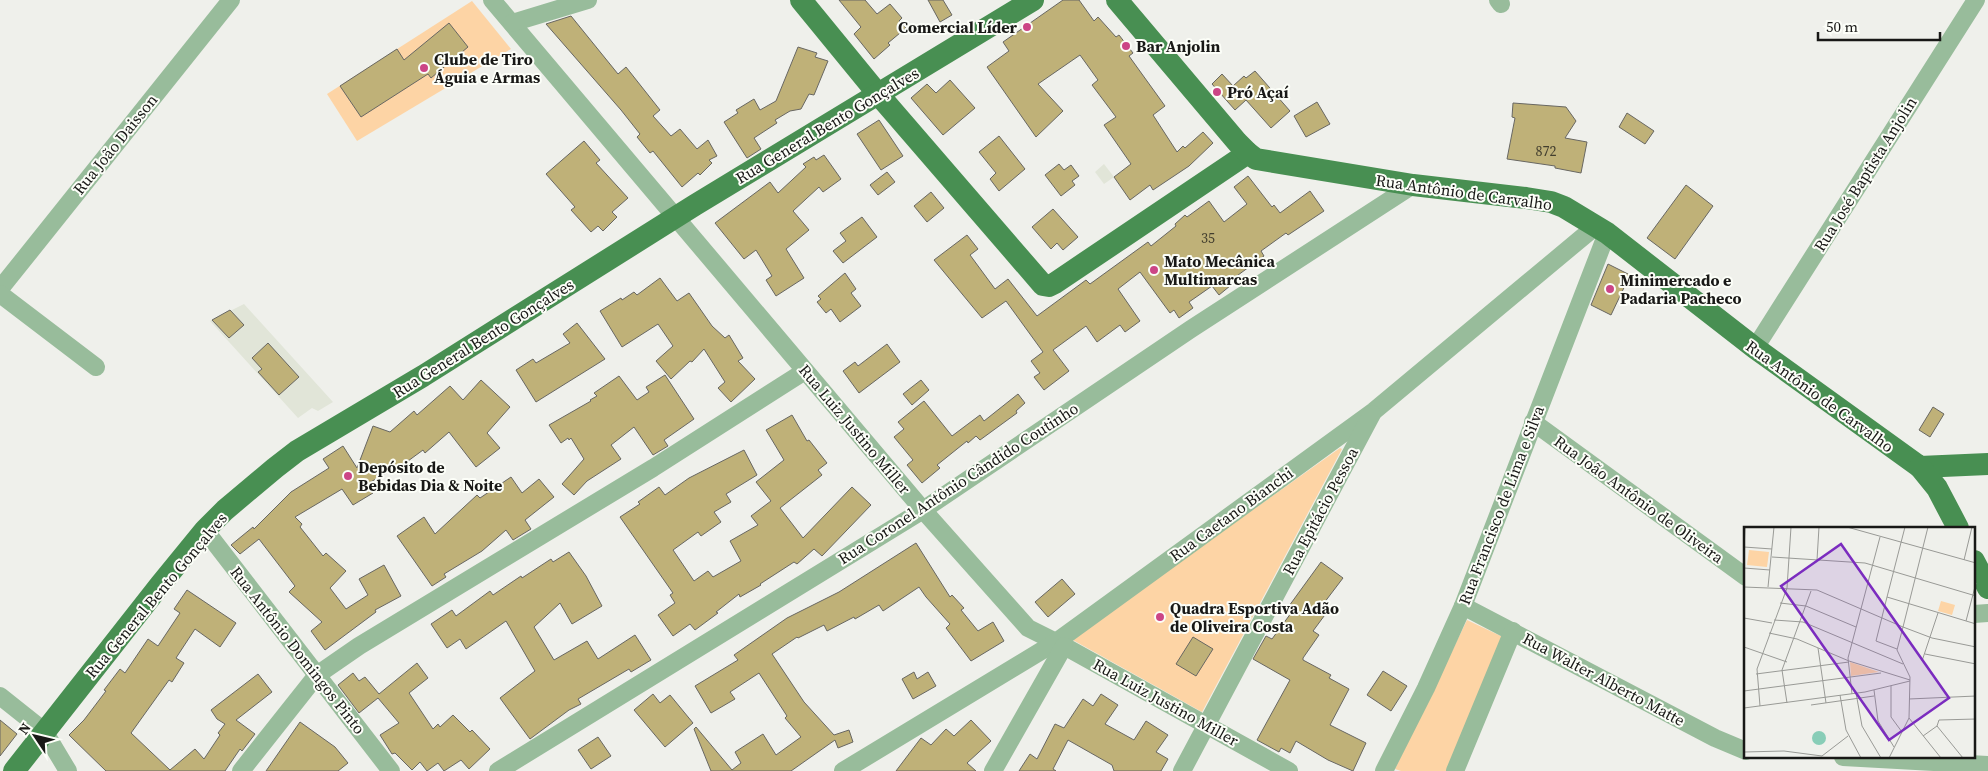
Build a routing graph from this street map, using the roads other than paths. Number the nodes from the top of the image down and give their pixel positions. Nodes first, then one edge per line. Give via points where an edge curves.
1 (230, 0) edge
2 (492, 0) edge
3 (588, 0) edge
4 (801, 0) edge
5 (1033, 0) edge
6 (1117, 0) edge
7 (1976, 0) edge
8 (512, 23) junction
9 (878, 94) junction
10 (1248, 153) junction
11 (1413, 185) junction
12 (675, 218) junction
13 (1601, 230) junction
14 (0, 288) edge
15 (0, 294) edge
16 (1755, 348) junction
17 (96, 367) dead end
18 (805, 371) junction
19 (1374, 411) junction
20 (1533, 422) junction
21 (1988, 464) edge
22 (1920, 467) junction
23 (923, 510) junction
24 (1957, 527) edge
25 (205, 530) junction
26 (1976, 565) edge
27 (1744, 576) edge
28 (1988, 588) edge
29 (1463, 606) junction
30 (1513, 631) junction
31 (1060, 644) junction
32 (318, 675) junction
33 (0, 696) edge
34 (1207, 724) junction
35 (44, 732) junction
36 (1744, 750) edge
37 (1861, 758) edge
38 (1988, 765) edge
39 (14, 771) edge
40 (68, 771) edge
41 (241, 771) edge
42 (390, 771) edge
43 (498, 771) edge
44 (843, 771) edge
45 (993, 771) edge
46 (1182, 771) edge
47 (1289, 771) edge
48 (1384, 771) edge
49 (1455, 771) edge

1 - 14 street, Rua João Daisson
2 - 8 street, Rua Luiz Justino Miller
3 - 8 street
4 - 9 main road
5 - 9 main road, Rua General Bento Gonçalves
6 - 10 main road
7 - 16 street, Rua José Baptista Anjolin
8 - 12 street, Rua Luiz Justino Miller
9 - 10 main road via 1025,266 1048,286
9 - 12 main road, Rua General Bento Gonçalves
10 - 11 main road, Rua Antônio de Carvalho via 1267,162
11 - 13 main road, Rua Antônio de Carvalho via 1551,202
11 - 23 street, Rua Coronel Antônio Cândido Coutinho via 1191,329
12 - 18 street, Rua Luiz Justino Miller
12 - 25 main road, Rua General Bento Gonçalves via 297,451 251,486
13 - 16 main road, Rua Antônio de Carvalho
13 - 19 street, Rua Caetano Bianchi
13 - 20 street, Rua Francisco de Lima e Silva
15 - 17 street
16 - 22 main road, Rua Antônio de Carvalho
18 - 23 street, Rua Luiz Justino Miller
18 - 32 street via 653,468 359,646
19 - 31 street, Rua Caetano Bianchi
19 - 34 street, Rua Epitácio Pessoa
20 - 27 street, Rua João Antônio de Oliveira
20 - 29 street, Rua Francisco de Lima e Silva
21 - 22 main road
22 - 24 main road, Rua Antônio de Carvalho via 1937,488
23 - 31 street, Rua Luiz Justino Miller via 1028,628
23 - 43 street, Rua Coronel Antônio Cândido Coutinho
25 - 32 street, Rua Antônio Domingos Pinto
25 - 35 main road, Rua General Bento Gonçalves
26 - 28 main road
29 - 30 street, Rua Walter Alberto Matte
29 - 48 street, Rua Francisco de Lima e Silva
30 - 36 street, Rua Walter Alberto Matte
30 - 49 street
31 - 34 street, Rua Luiz Justino Miller
31 - 44 street, Rua Caetano Bianchi
31 - 45 street
32 - 41 street
32 - 42 street, Rua Antônio Domingos Pinto
33 - 35 street
34 - 46 street, Rua Epitácio Pessoa
34 - 47 street, Rua Luiz Justino Miller
35 - 39 main road, Rua General Bento Gonçalves
35 - 40 street
37 - 38 street

